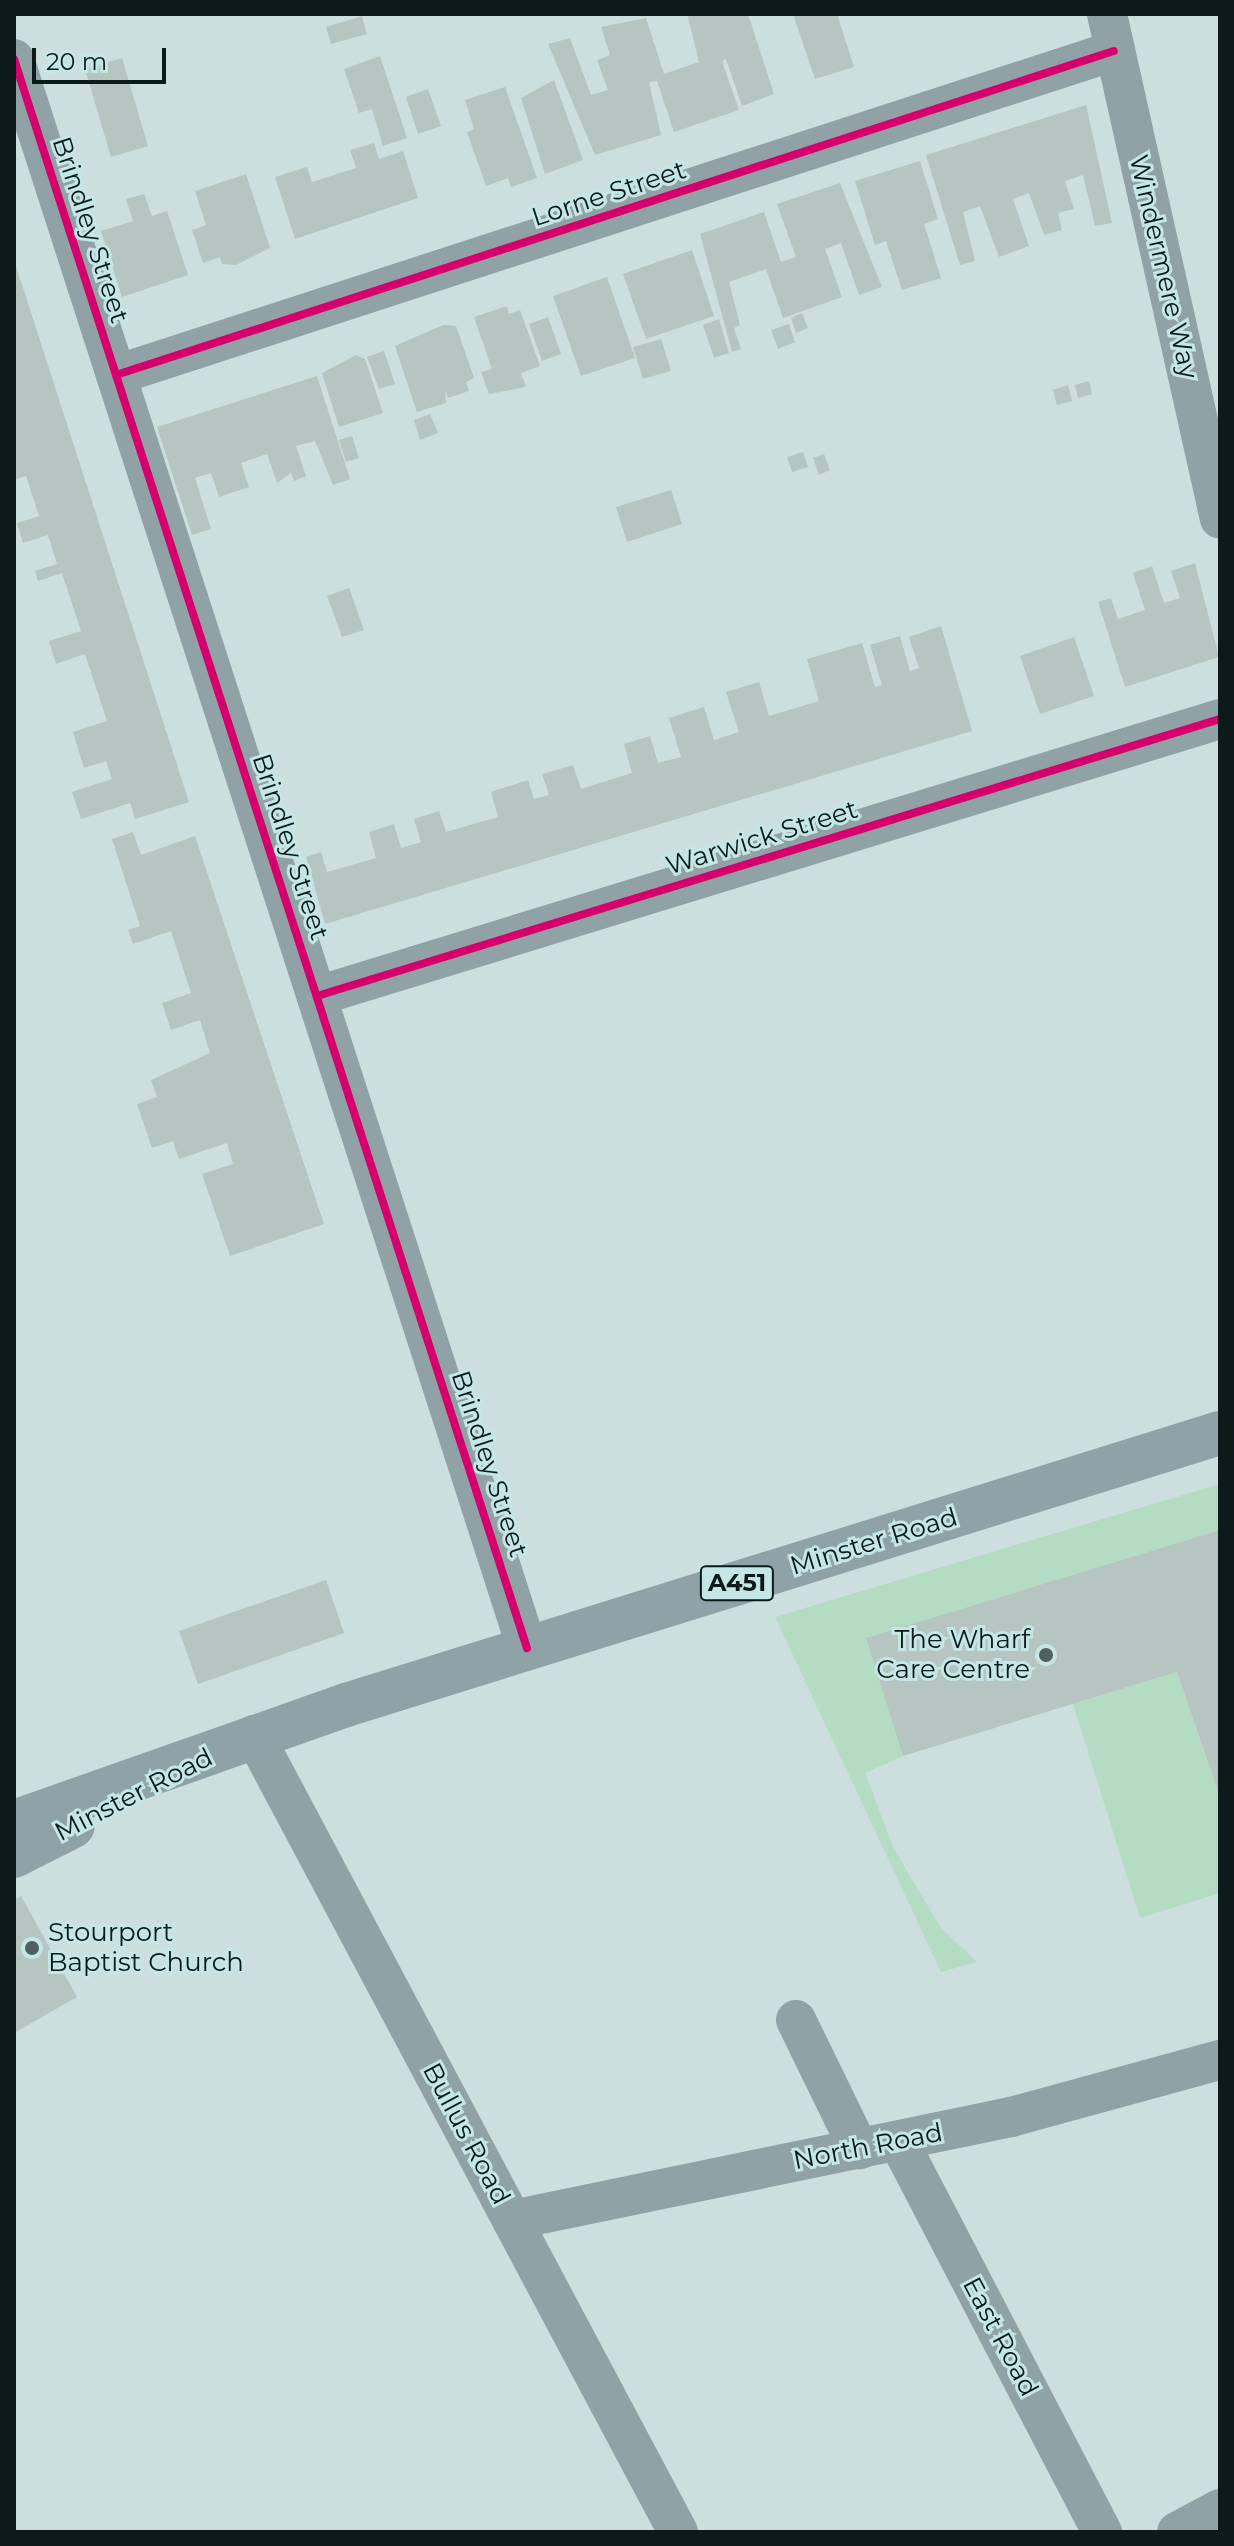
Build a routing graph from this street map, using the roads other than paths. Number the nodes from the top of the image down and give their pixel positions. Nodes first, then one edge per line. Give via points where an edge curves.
1 (1111, 32) edge
2 (14, 59) edge
3 (116, 375) junction
4 (1220, 519) edge
5 (1220, 719) edge
6 (317, 996) junction
7 (1220, 1433) edge
8 (527, 1648) junction
9 (254, 1735) junction
10 (14, 1822) edge
11 (14, 1856) edge
12 (796, 2020) dead end
13 (1220, 2060) edge
14 (899, 2142) junction
15 (859, 2149) junction
16 (512, 2220) junction
17 (1220, 2509) edge
18 (678, 2532) edge
19 (1102, 2532) edge
20 (1177, 2532) edge

1 - 3 street, Lorne Street
1 - 4 street, Windermere Way
2 - 3 street, Brindley Street
3 - 6 street, Brindley Street
5 - 6 street, Warwick Street
6 - 8 street, Brindley Street
7 - 8 main road, Minster Road / A451
8 - 9 main road, Minster Road / A451
9 - 10 main road, Minster Road / A451
9 - 11 main road, Minster Road / A451
9 - 16 street, Bullus Road
12 - 15 street
13 - 14 street, North Road
14 - 15 street, North Road
14 - 19 street, East Road
15 - 16 street, North Road
16 - 18 street, Bullus Road
17 - 20 street

